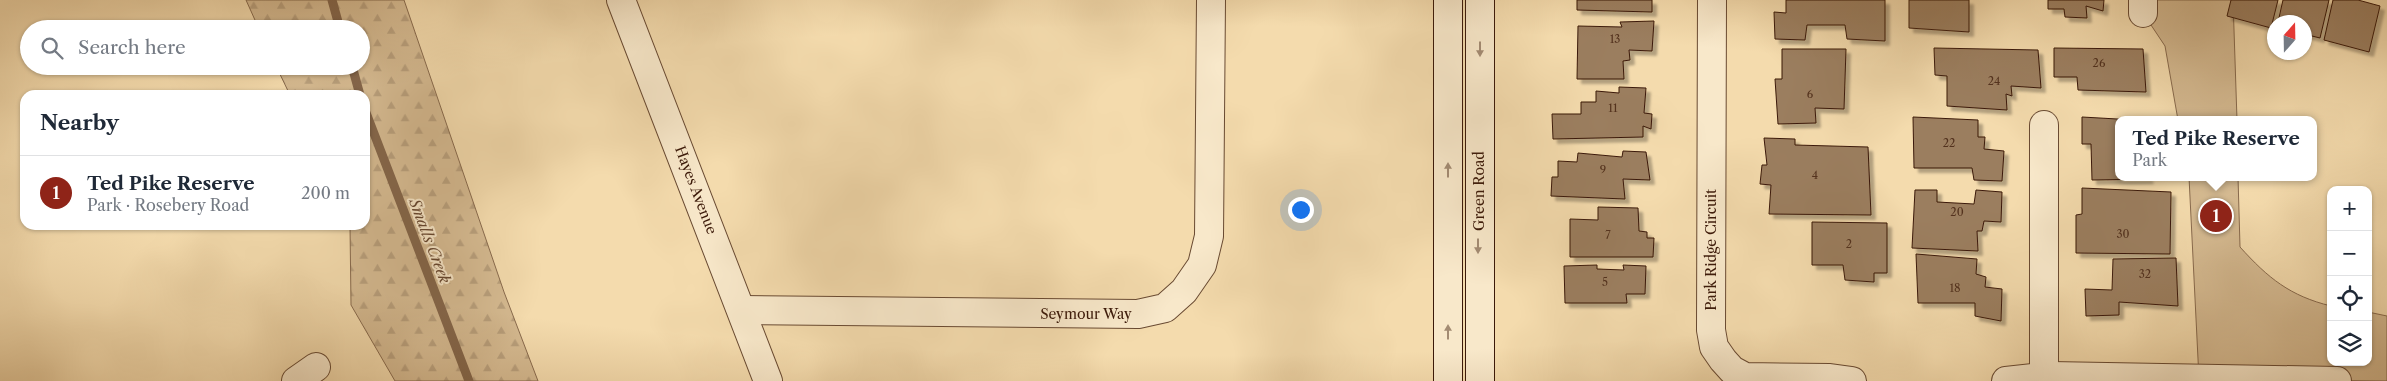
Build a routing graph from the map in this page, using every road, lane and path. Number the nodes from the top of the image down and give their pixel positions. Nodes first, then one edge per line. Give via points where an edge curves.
1 (621, 0) edge
2 (1211, 0) edge
3 (1448, 0) edge
4 (1480, 0) edge
5 (1712, 0) edge
6 (2044, 125) dead end
7 (742, 310) junction
8 (2044, 377) junction
9 (768, 381) edge
10 (1448, 381) edge
11 (1480, 381) edge
12 (1852, 381) edge
13 (2006, 381) edge
14 (2336, 381) edge

1 - 7 street, Hayes Avenue
2 - 7 street, Seymour Way via 1209,236 1202,265 1184,291 1165,308 1138,314
10 -> 3 street
4 -> 11 street, Green Road
5 - 12 street, Park Ridge Circuit via 1711,330 1714,347 1732,370 1745,377
6 - 8 street
7 - 9 street, Hayes Avenue
8 - 13 street
8 - 14 street

